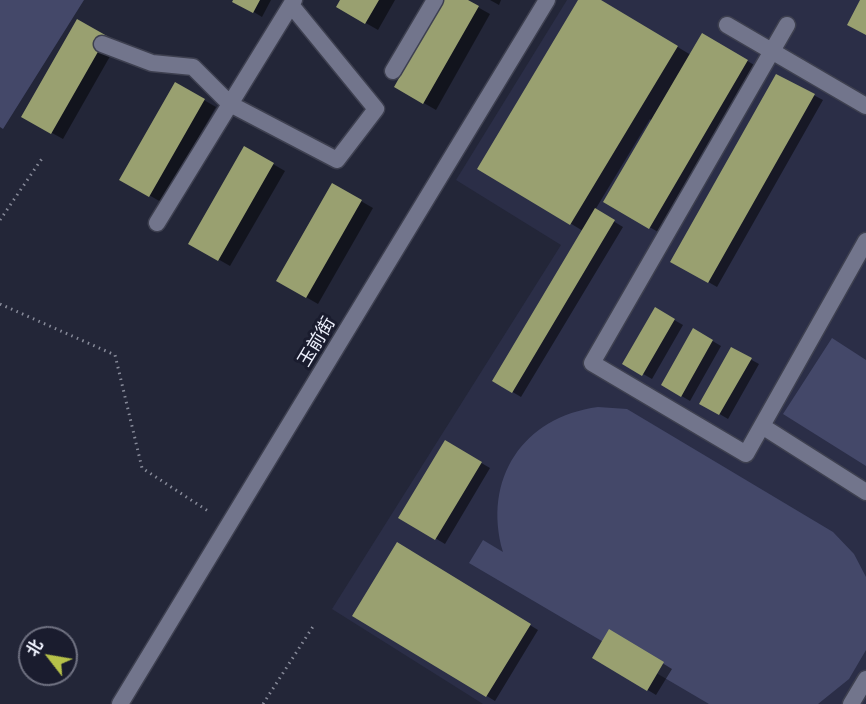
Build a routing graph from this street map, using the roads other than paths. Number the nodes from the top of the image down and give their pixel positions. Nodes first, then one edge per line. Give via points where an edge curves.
1 (435, 0) edge
2 (547, 0) edge
3 (293, 2) edge
4 (727, 25) dead end
5 (788, 25) dead end
6 (102, 44) dead end
7 (772, 51) junction
8 (393, 71) dead end
9 (230, 104) junction
10 (866, 106) edge
11 (157, 223) dead end
12 (866, 241) edge
13 (762, 426) junction
14 (866, 492) edge
15 (866, 679) edge
16 (120, 704) edge
17 (851, 704) edge

1 - 8 street
2 - 16 street, 玉前街
3 - 9 street
3 - 9 street via 376,108 338,160
4 - 7 street
5 - 7 street
6 - 9 street via 152,63 193,67
7 - 10 street
7 - 13 street via 592,363 746,454
9 - 11 street
12 - 13 street
13 - 14 street
15 - 17 street

